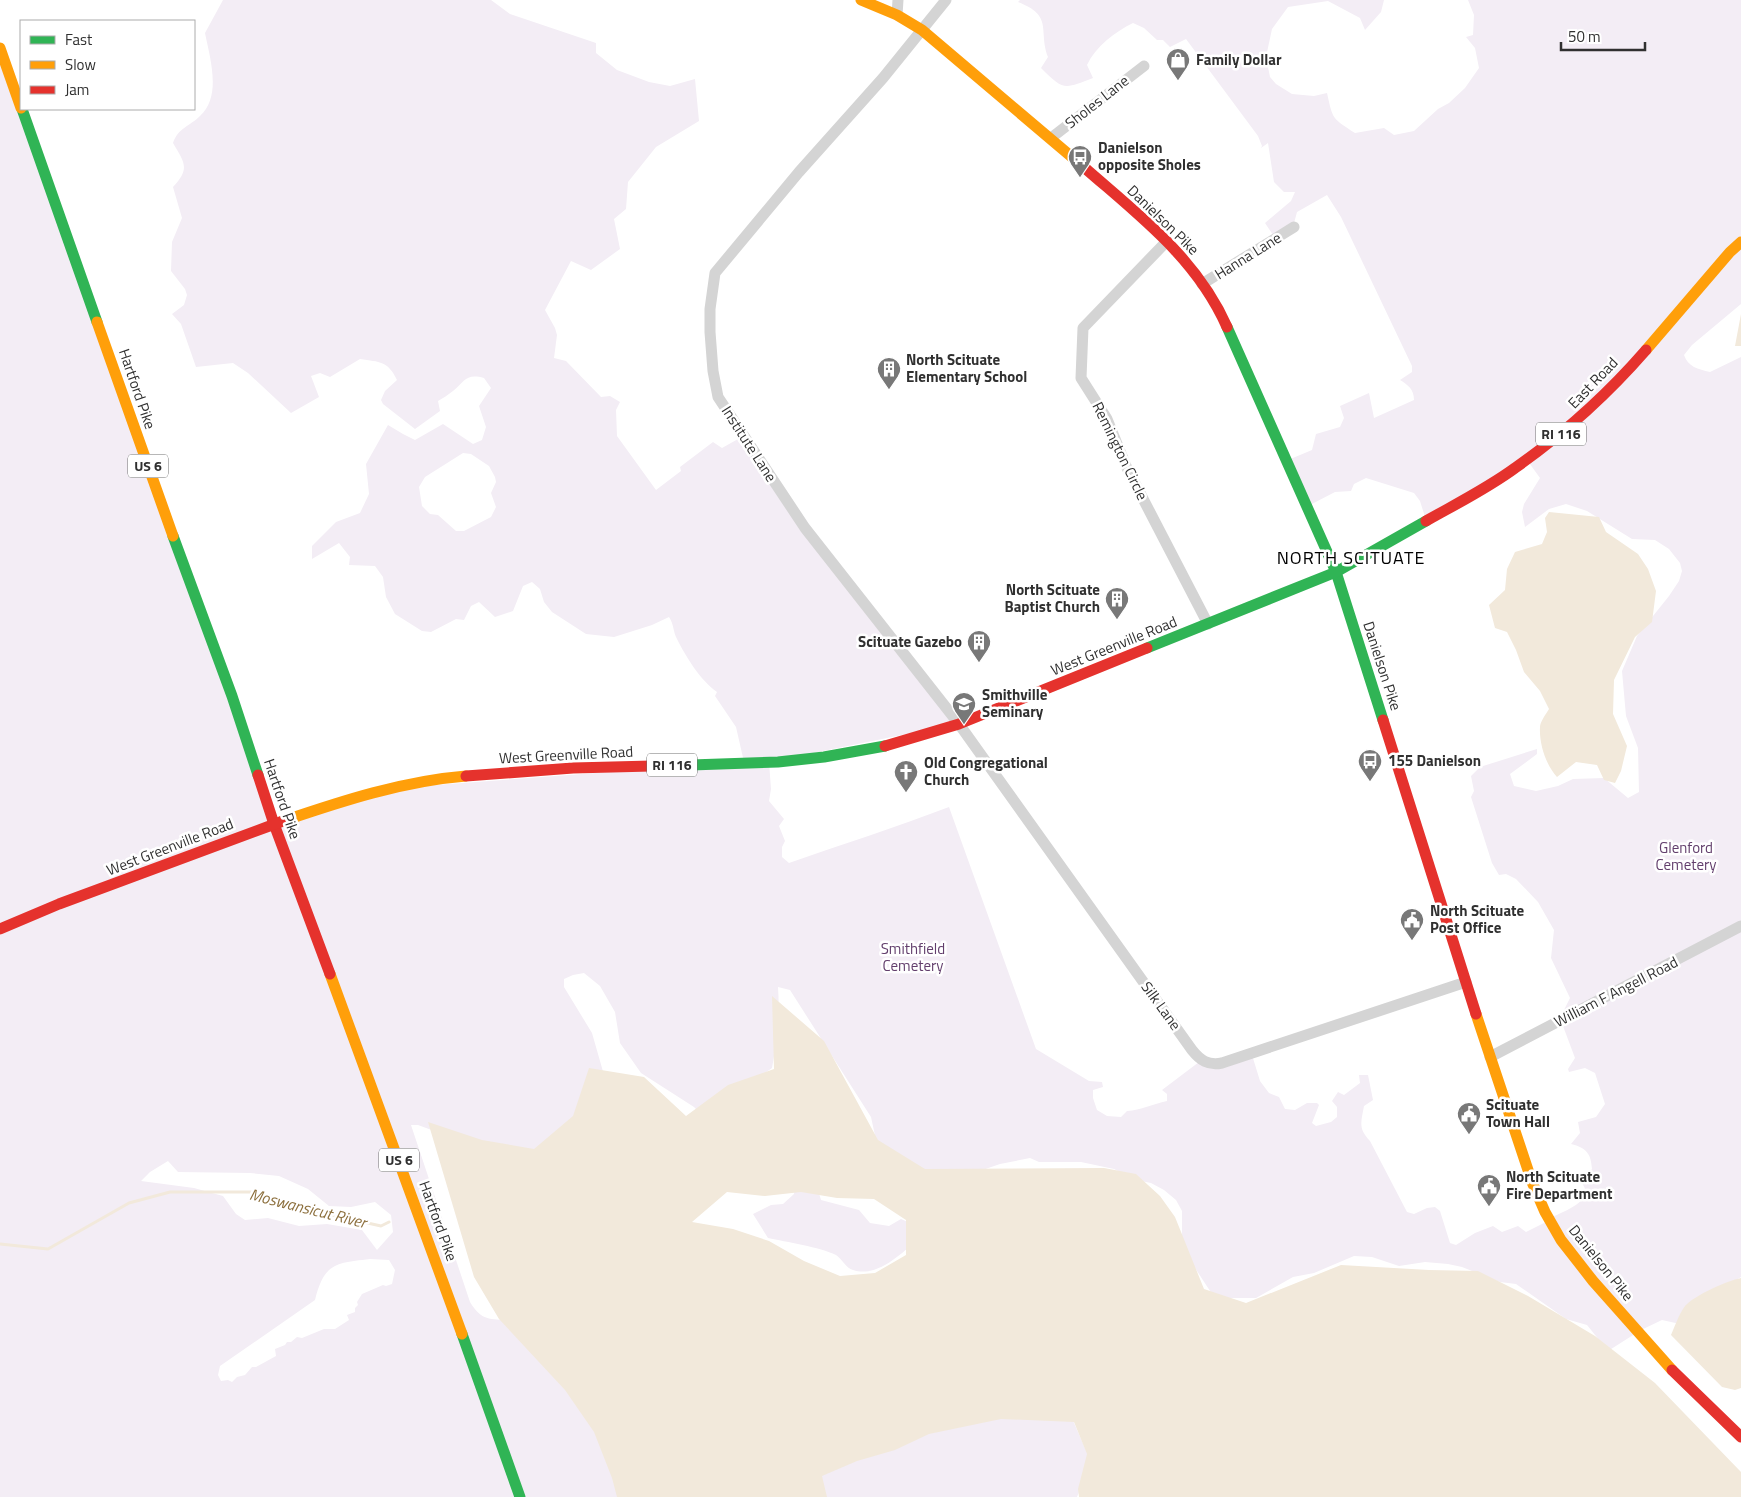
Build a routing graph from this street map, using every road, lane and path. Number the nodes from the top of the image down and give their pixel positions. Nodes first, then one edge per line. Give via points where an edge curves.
1 (861, 0) edge
2 (898, 0) edge
3 (946, 0) edge
4 (897, 15) junction
5 (922, 30) junction
6 (0, 48) edge
7 (1144, 66) dead end
8 (20, 105) edge
9 (22, 110) edge
10 (1051, 138) junction
11 (1294, 227) dead end
12 (1167, 241) junction
13 (1741, 242) edge
14 (1202, 284) junction
15 (1336, 572) junction
16 (1208, 624) junction
17 (959, 724) junction
18 (274, 824) junction
19 (1741, 926) edge
20 (0, 929) edge
21 (1466, 982) junction
22 (1490, 1057) junction
23 (1741, 1437) edge
24 (520, 1497) edge

1 - 4 main road, Danielson Pike
2 - 4 street
3 - 5 street, Institute Lane
4 - 5 main road, Danielson Pike
5 - 10 main road, Danielson Pike
5 - 17 street, Institute Lane via 722,262 715,273 710,332 718,397 805,528
6 - 8 main road, Hartford Pike / US 6
7 - 10 street, Sholes Lane
9 - 18 main road, Hartford Pike / US 6 via 232,696
10 - 12 main road, Danielson Pike
11 - 14 street, Hanna Lane
12 - 14 main road, Danielson Pike
12 - 16 street, Remington Circle via 1083,328 1081,378 1107,419 1126,466
13 - 15 main road, East Road / RI 116 via 1638,359 1576,422 1514,468
14 - 15 main road, Danielson Pike via 1240,354
15 - 16 main road, West Greenville Road / RI 116
15 - 21 main road, Danielson Pike
16 - 17 main road, West Greenville Road / RI 116
17 - 18 main road, West Greenville Road / RI 116 via 896,744 778,762 573,768 444,778 343,801
17 - 21 street, Silk Lane via 1192,1050 1209,1064 1232,1060
18 - 20 main road, West Greenville Road / RI 116
18 - 24 main road, Hartford Pike / US 6 via 418,1210
19 - 22 street, William F Angell Road
21 - 22 main road, Danielson Pike
22 - 23 main road, Danielson Pike via 1532,1182 1561,1240 1670,1368

